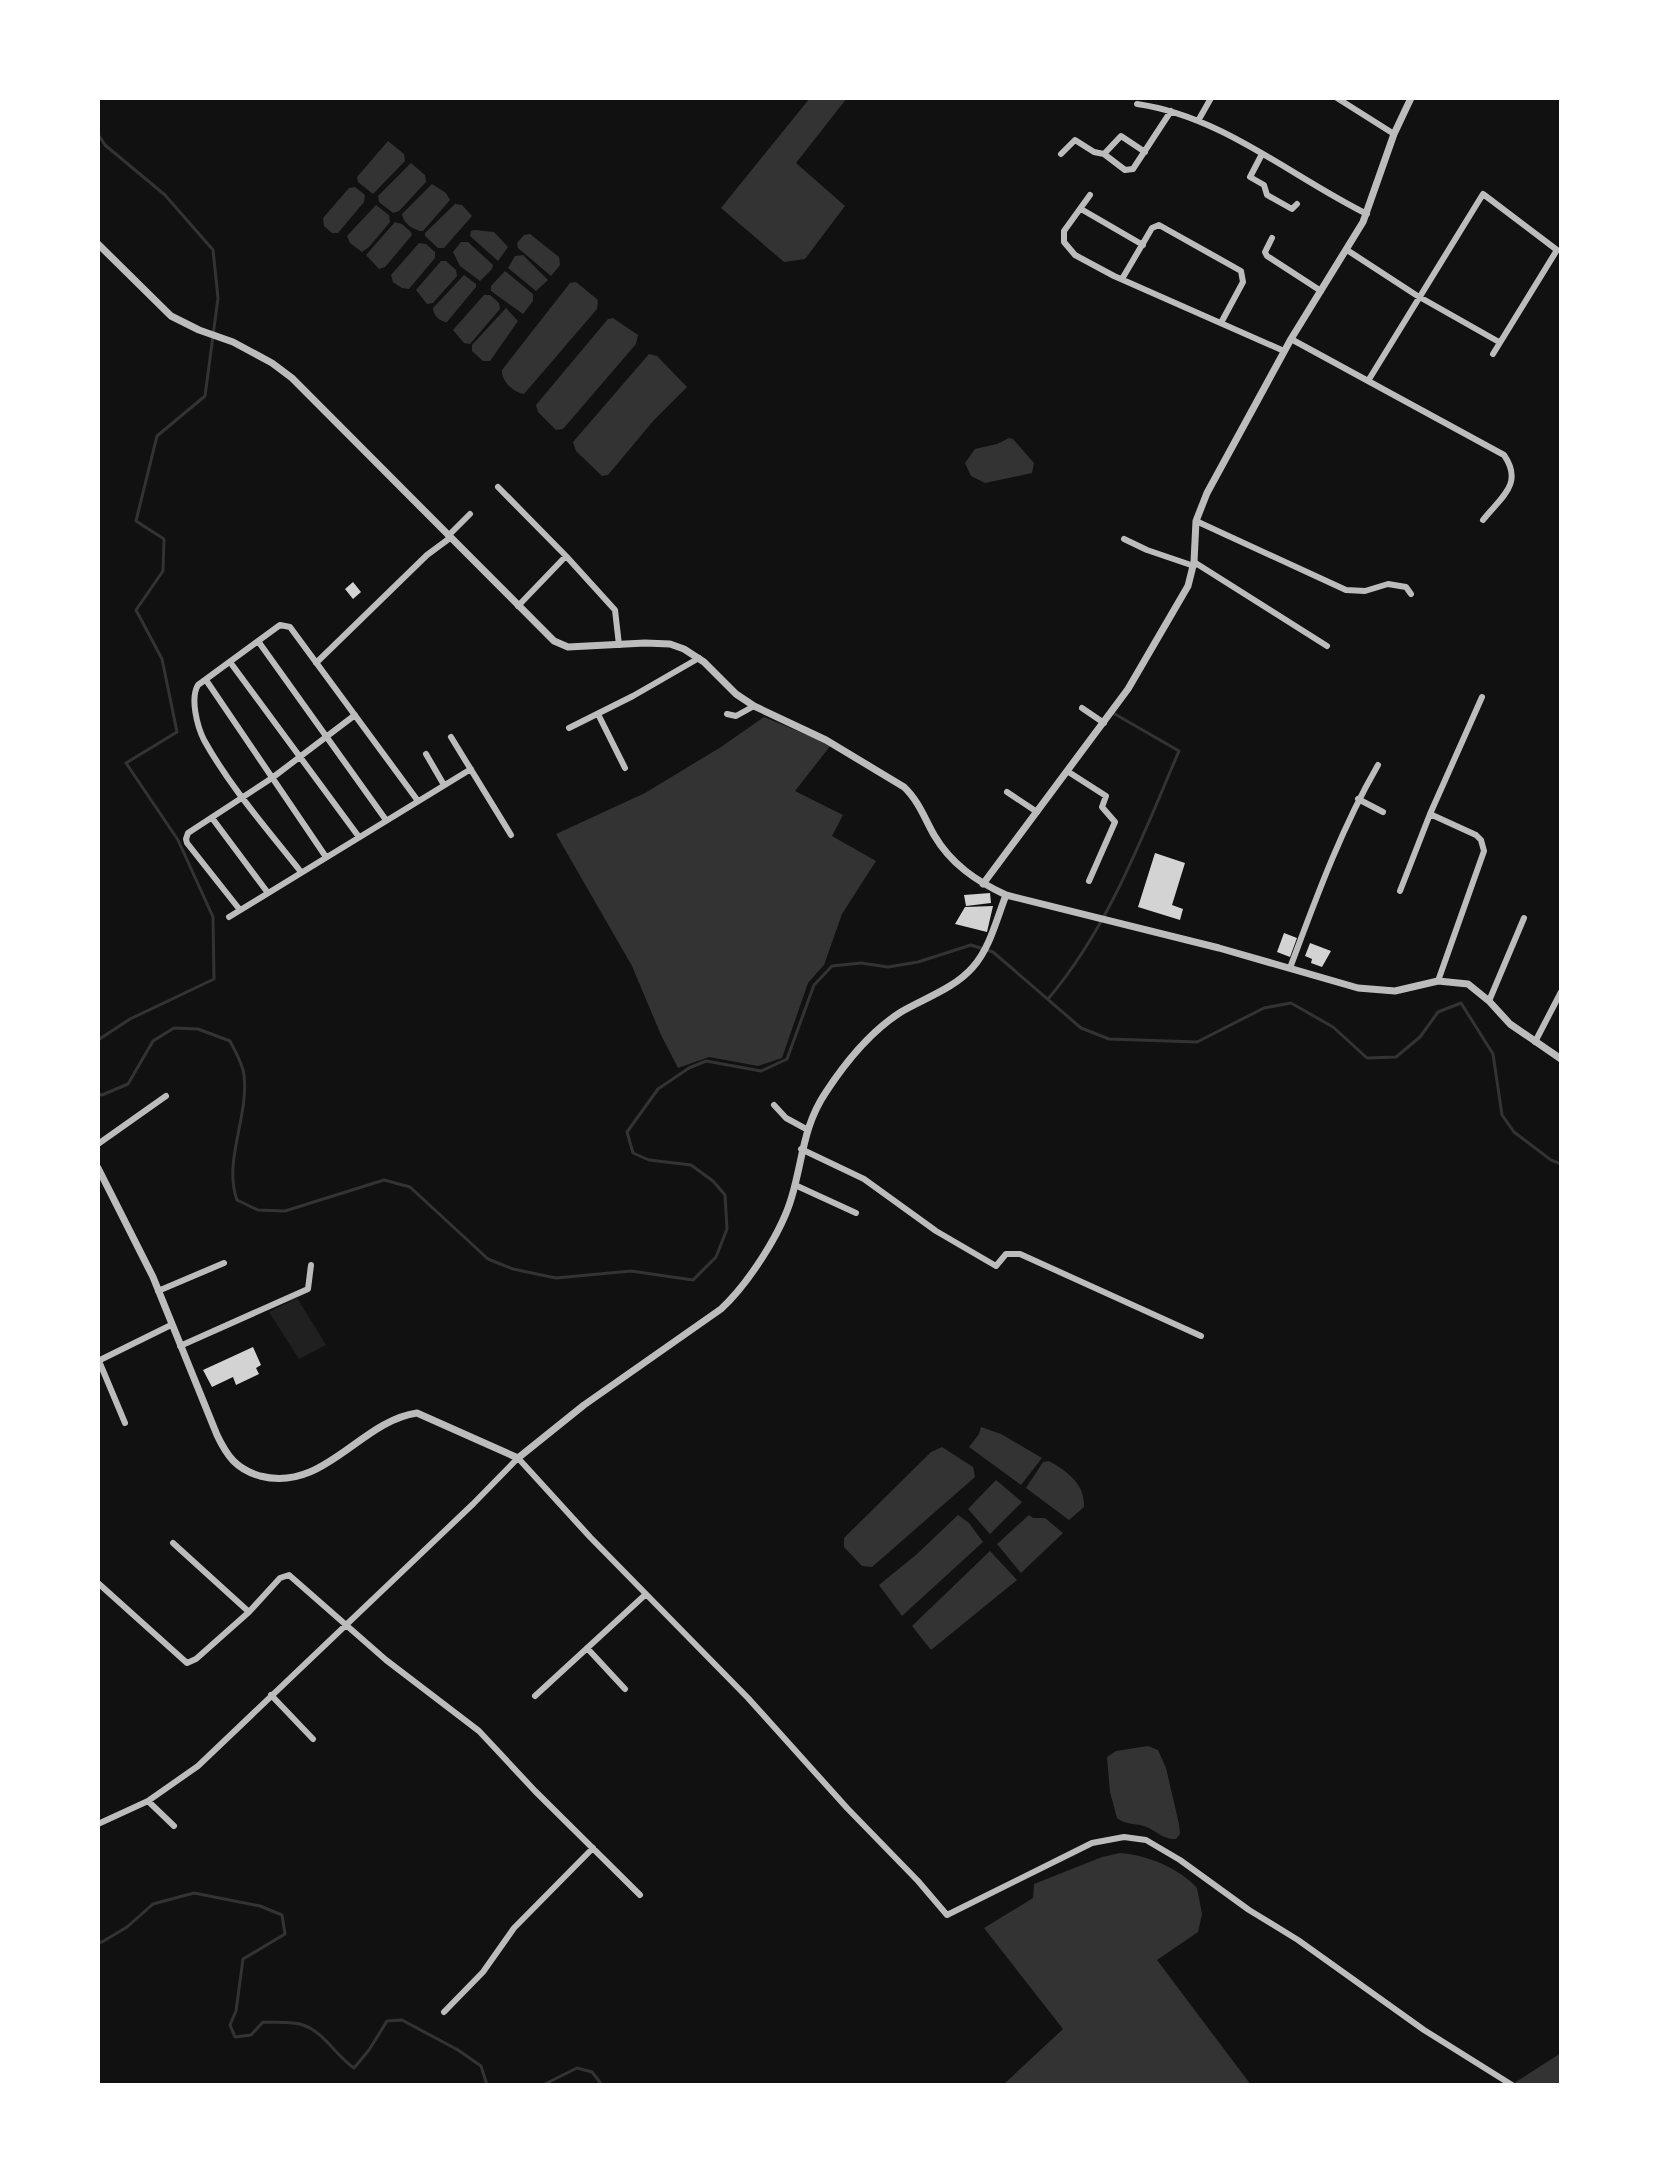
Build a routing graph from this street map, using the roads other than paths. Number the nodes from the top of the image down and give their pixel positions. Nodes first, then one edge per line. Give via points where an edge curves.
1 (1211, 98) edge
2 (1337, 98) edge
3 (1411, 98) edge
4 (1137, 104) dead end
5 (1171, 111) junction
6 (1198, 121) junction
7 (1394, 134) junction
8 (1145, 152) junction
9 (1061, 154) dead end
10 (1104, 154) junction
11 (1262, 154) junction
12 (1090, 195) dead end
13 (1297, 204) dead end
14 (1081, 209) junction
15 (1367, 214) junction
16 (1272, 238) dead end
17 (98, 244) edge
18 (1143, 245) junction
19 (1347, 250) junction
20 (1122, 279) junction
21 (1321, 291) junction
22 (1419, 296) junction
23 (1222, 321) junction
24 (1291, 339) junction
25 (1499, 342) junction
26 (1284, 351) junction
27 (1493, 354) dead end
28 (1368, 381) junction
29 (498, 487) dead end
30 (470, 514) dead end
31 (1483, 520) dead end
32 (1196, 521) junction
33 (449, 537) junction
34 (1124, 539) dead end
35 (566, 556) junction
36 (1194, 564) junction
37 (1411, 594) dead end
38 (518, 606) junction
39 (258, 641) junction
40 (619, 645) junction
41 (1327, 646) dead end
42 (699, 658) junction
43 (230, 662) junction
44 (316, 663) junction
45 (206, 680) junction
46 (1482, 697) dead end
47 (754, 706) junction
48 (1082, 708) dead end
49 (598, 714) junction
50 (727, 714) dead end
51 (355, 715) junction
52 (1104, 723) junction
53 (569, 728) dead end
54 (326, 737) junction
55 (451, 737) dead end
56 (426, 754) dead end
57 (300, 757) junction
58 (1378, 765) dead end
59 (625, 768) dead end
60 (471, 769) junction
61 (1067, 771) junction
62 (272, 778) junction
63 (444, 785) junction
64 (1007, 792) dead end
65 (243, 797) junction
66 (1358, 799) junction
67 (418, 801) junction
68 (1037, 812) junction
69 (1383, 812) dead end
70 (1430, 814) junction
71 (212, 818) junction
72 (386, 820) junction
73 (511, 835) dead end
74 (359, 837) junction
75 (326, 857) junction
76 (301, 872) junction
77 (1089, 881) dead end
78 (983, 884) junction
79 (1400, 891) dead end
80 (268, 893) junction
81 (1006, 895) junction
82 (240, 910) junction
83 (229, 917) dead end
84 (1524, 918) dead end
85 (1290, 968) junction
86 (1438, 981) junction
87 (1561, 992) edge
88 (1489, 1001) junction
89 (1534, 1042) junction
90 (1561, 1059) edge
91 (166, 1096) dead end
92 (774, 1105) dead end
93 (808, 1130) junction
94 (98, 1144) edge
95 (801, 1149) junction
96 (98, 1168) edge
97 (795, 1185) junction
98 (856, 1213) dead end
99 (224, 1263) dead end
100 (311, 1265) dead end
101 (158, 1291) junction
102 (171, 1325) junction
103 (1201, 1336) dead end
104 (180, 1346) junction
105 (99, 1361) edge
106 (125, 1423) dead end
107 (518, 1458) junction
108 (173, 1543) dead end
109 (98, 1583) edge
110 (646, 1594) junction
111 (249, 1612) junction
112 (346, 1623) junction
113 (587, 1648) junction
114 (625, 1689) dead end
115 (271, 1695) junction
116 (535, 1696) dead end
117 (313, 1739) dead end
118 (148, 1801) junction
119 (98, 1824) edge
120 (174, 1826) dead end
121 (593, 1848) junction
122 (640, 1895) dead end
123 (444, 2012) dead end
124 (1512, 2085) edge

1 - 6 street
2 - 7 street
3 - 7 street
4 - 5 street
5 - 6 street
5 - 8 street
6 - 11 street
7 - 15 street
8 - 10 street via 1119,136
8 - 10 street via 1129,171
9 - 10 street via 1075,140
11 - 13 street via 1250,177 1287,208
11 - 15 street
12 - 14 street
14 - 18 street
14 - 20 street via 1064,231 1064,242 1079,258
15 - 19 street
16 - 21 street via 1267,256
17 - 33 street via 171,316 233,342 292,378
18 - 20 street
18 - 23 street via 1159,225 1241,271 1243,282
19 - 21 street
19 - 22 street
20 - 23 street
21 - 24 street
22 - 25 street
22 - 25 street via 1483,194 1557,250
22 - 28 street
23 - 26 street
24 - 26 street
24 - 28 street
25 - 27 street
26 - 32 street
28 - 31 street via 1504,455 1513,471 1512,483
29 - 35 street
30 - 33 street
32 - 36 street
32 - 37 street via 1337,588 1365,591 1388,584 1406,587
33 - 38 street
33 - 44 street
34 - 36 street
35 - 38 street
35 - 40 street via 615,610
36 - 41 street
36 - 52 street via 1188,586 1157,641
38 - 40 street via 560,644
39 - 43 street
39 - 44 street via 287,624
39 - 54 street
40 - 42 street via 670,644
42 - 47 street
42 - 49 street
43 - 45 street
43 - 57 street
44 - 51 street
45 - 62 street
45 - 65 street via 194,694 198,723
46 - 70 street
47 - 50 street via 736,716
47 - 78 street via 826,740 904,787 944,850
48 - 52 street
49 - 53 street
49 - 59 street
51 - 54 street
51 - 67 street
52 - 61 street
54 - 57 street
54 - 72 street
55 - 60 street
56 - 63 street
57 - 62 street
57 - 74 street
58 - 66 street
60 - 63 street
60 - 73 street
61 - 68 street
61 - 77 street via 1106,796 1102,807 1115,822
62 - 65 street
62 - 75 street
63 - 67 street
64 - 68 street
65 - 71 street
65 - 76 street
66 - 69 street
66 - 85 street
67 - 72 street
68 - 78 street
70 - 79 street
70 - 86 street via 1476,835 1484,851
71 - 80 street
71 - 82 street via 186,839
72 - 74 street
74 - 75 street
75 - 76 street
76 - 80 street
78 - 81 street
80 - 82 street
81 - 85 street
81 - 93 street via 979,958 959,980 877,1031 826,1092
82 - 83 street
84 - 88 street
85 - 86 street via 1379,991
86 - 88 street via 1468,984
87 - 89 street
88 - 89 street
89 - 90 street
91 - 94 street
92 - 93 street
93 - 95 street
95 - 97 street
95 - 103 street via 864,1179 996,1266 1006,1254 1020,1254
96 - 101 street
97 - 98 street
97 - 107 street via 777,1230 738,1293
99 - 101 street
100 - 104 street via 308,1289
101 - 102 street
102 - 104 street
102 - 105 street
104 - 107 street via 228,1458 251,1473 302,1476 384,1426 417,1413
105 - 106 street
107 - 110 street
107 - 112 street
108 - 111 street
109 - 111 street via 187,1663
110 - 113 street
110 - 124 street via 947,1915 1092,1843 1124,1837 1146,1840
111 - 112 street via 289,1575
112 - 115 street
112 - 121 street via 479,1731
113 - 114 street
113 - 116 street
115 - 117 street
115 - 118 street via 198,1766
118 - 119 street
118 - 120 street
121 - 122 street
121 - 123 street via 514,1928 483,1972

